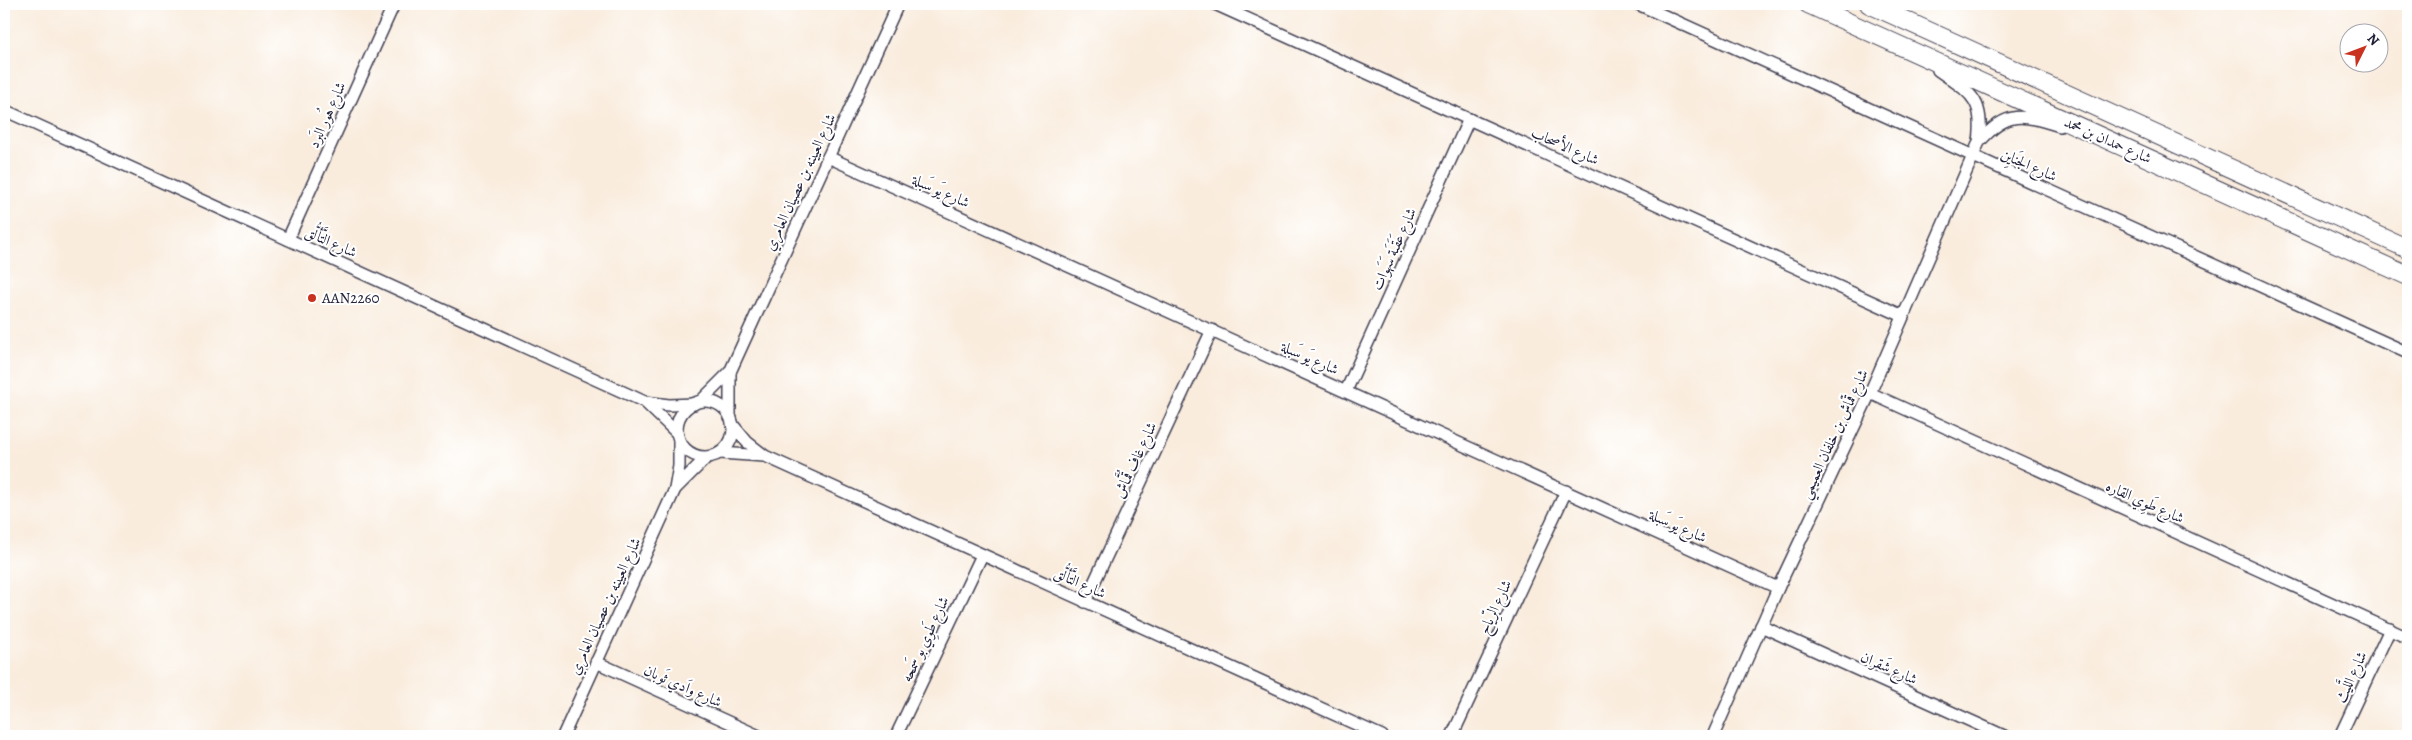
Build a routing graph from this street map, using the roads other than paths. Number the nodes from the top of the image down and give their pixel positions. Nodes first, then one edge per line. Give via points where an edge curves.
1 (394, 4) edge
2 (898, 4) edge
3 (1215, 4) edge
4 (1638, 4) edge
5 (1808, 4) edge
6 (1869, 4) edge
7 (1920, 55) junction
8 (4, 110) edge
9 (1468, 119) junction
10 (2092, 133) junction
11 (1979, 142) junction
12 (1972, 156) junction
13 (828, 157) junction
14 (288, 240) junction
15 (2408, 249) edge
16 (2408, 276) edge
17 (1903, 316) junction
18 (1212, 330) junction
19 (2408, 353) edge
20 (730, 372) junction
21 (1346, 391) junction
22 (1870, 393) junction
23 (645, 402) junction
24 (697, 403) junction
25 (731, 421) junction
26 (678, 437) junction
27 (720, 453) junction
28 (765, 456) junction
29 (707, 457) junction
30 (675, 489) junction
31 (1566, 491) junction
32 (982, 555) junction
33 (1778, 588) junction
34 (1085, 602) junction
35 (1761, 626) junction
36 (2390, 629) junction
37 (2408, 638) edge
38 (596, 662) junction
39 (563, 736) edge
40 (759, 736) edge
41 (896, 736) edge
42 (1382, 736) edge
43 (1452, 736) edge
44 (1713, 736) edge
45 (2004, 736) edge
46 (2340, 736) edge

1 - 14 street, شارع هُور البَرد
2 - 13 street, شارع العيينه بن عصيان العامري
3 - 9 street, شارع الأصحاب
4 - 12 street, شارع الجَنايِن
5 - 7 main road, شارع حمدان بن محمد
6 - 15 main road, شارع حمدان بن محمد
7 - 10 main road, شارع حمدان بن محمد
7 - 11 street, شارع قمّاش بن خلفان العميمي via 1965,88 1975,100 1981,120
8 - 14 street, شارع التَّألُّق
9 - 17 street, شارع الأصحاب
9 - 21 street, شارع عَقَبَة سَهَوات
10 - 11 street, شارع قمّاش بن خلفان العميمي via 2016,116 1996,124
10 - 16 main road, شارع حمدان بن محمد
11 - 12 street, شارع قمّاش بن خلفان العميمي
12 - 17 street, شارع قمّاش بن خلفان العميمي
12 - 19 street, شارع الجَنايِن
13 - 18 street, شارع يَو سَبلة
13 - 20 street, شارع العيينه بن عصيان العامري
14 - 23 street, شارع التَّألُّق
17 - 22 street, شارع قمّاش بن خلفان العميمي
18 - 21 street, شارع يَو سَبلة
18 - 34 street, شارع غاف قُمَّاش
20 - 24 street, شارع العيينه بن عصيان العامري
20 - 25 street, شارع العيينه بن عصيان العامري
21 - 31 street, شارع يَو سَبلة
22 - 33 street, شارع قمّاش بن خلفان العميمي
22 - 36 street, شارع طَوِي القاره
23 - 24 street, شارع التَّألُّق via 669,405
23 - 26 street, شارع التَّألُّق
24 - 25 street via 719,405
24 - 26 street via 682,412
25 - 27 street via 729,443
25 - 28 street, شارع التَّألُّق via 747,442
26 - 29 street via 694,455
26 - 30 street, شارع العيينه بن عصيان العامري via 679,466
27 - 28 street, شارع التَّألُّق
27 - 29 street
28 - 32 street, شارع التَّألُّق
29 - 30 street, شارع العيينه بن عصيان العامري
30 - 38 street, شارع العيينه بن عصيان العامري
31 - 33 street, شارع يَو سَبلة
31 - 43 street, شارع الرِّياح
32 - 34 street, شارع التَّألُّق
32 - 41 street, شارع طَوِي بو سَمحه
33 - 35 street, شارع قمّاش بن خلفان العميمي
34 - 42 street, شارع التَّألُّق
35 - 44 street, شارع قمّاش بن خلفان العميمي
35 - 45 street, شارع شَقران
36 - 37 street, شارع طَوِي القاره
36 - 46 street, شارع اللَّيث
38 - 39 street, شارع العيينه بن عصيان العامري
38 - 40 street, شارع واَدي ثَوبان

